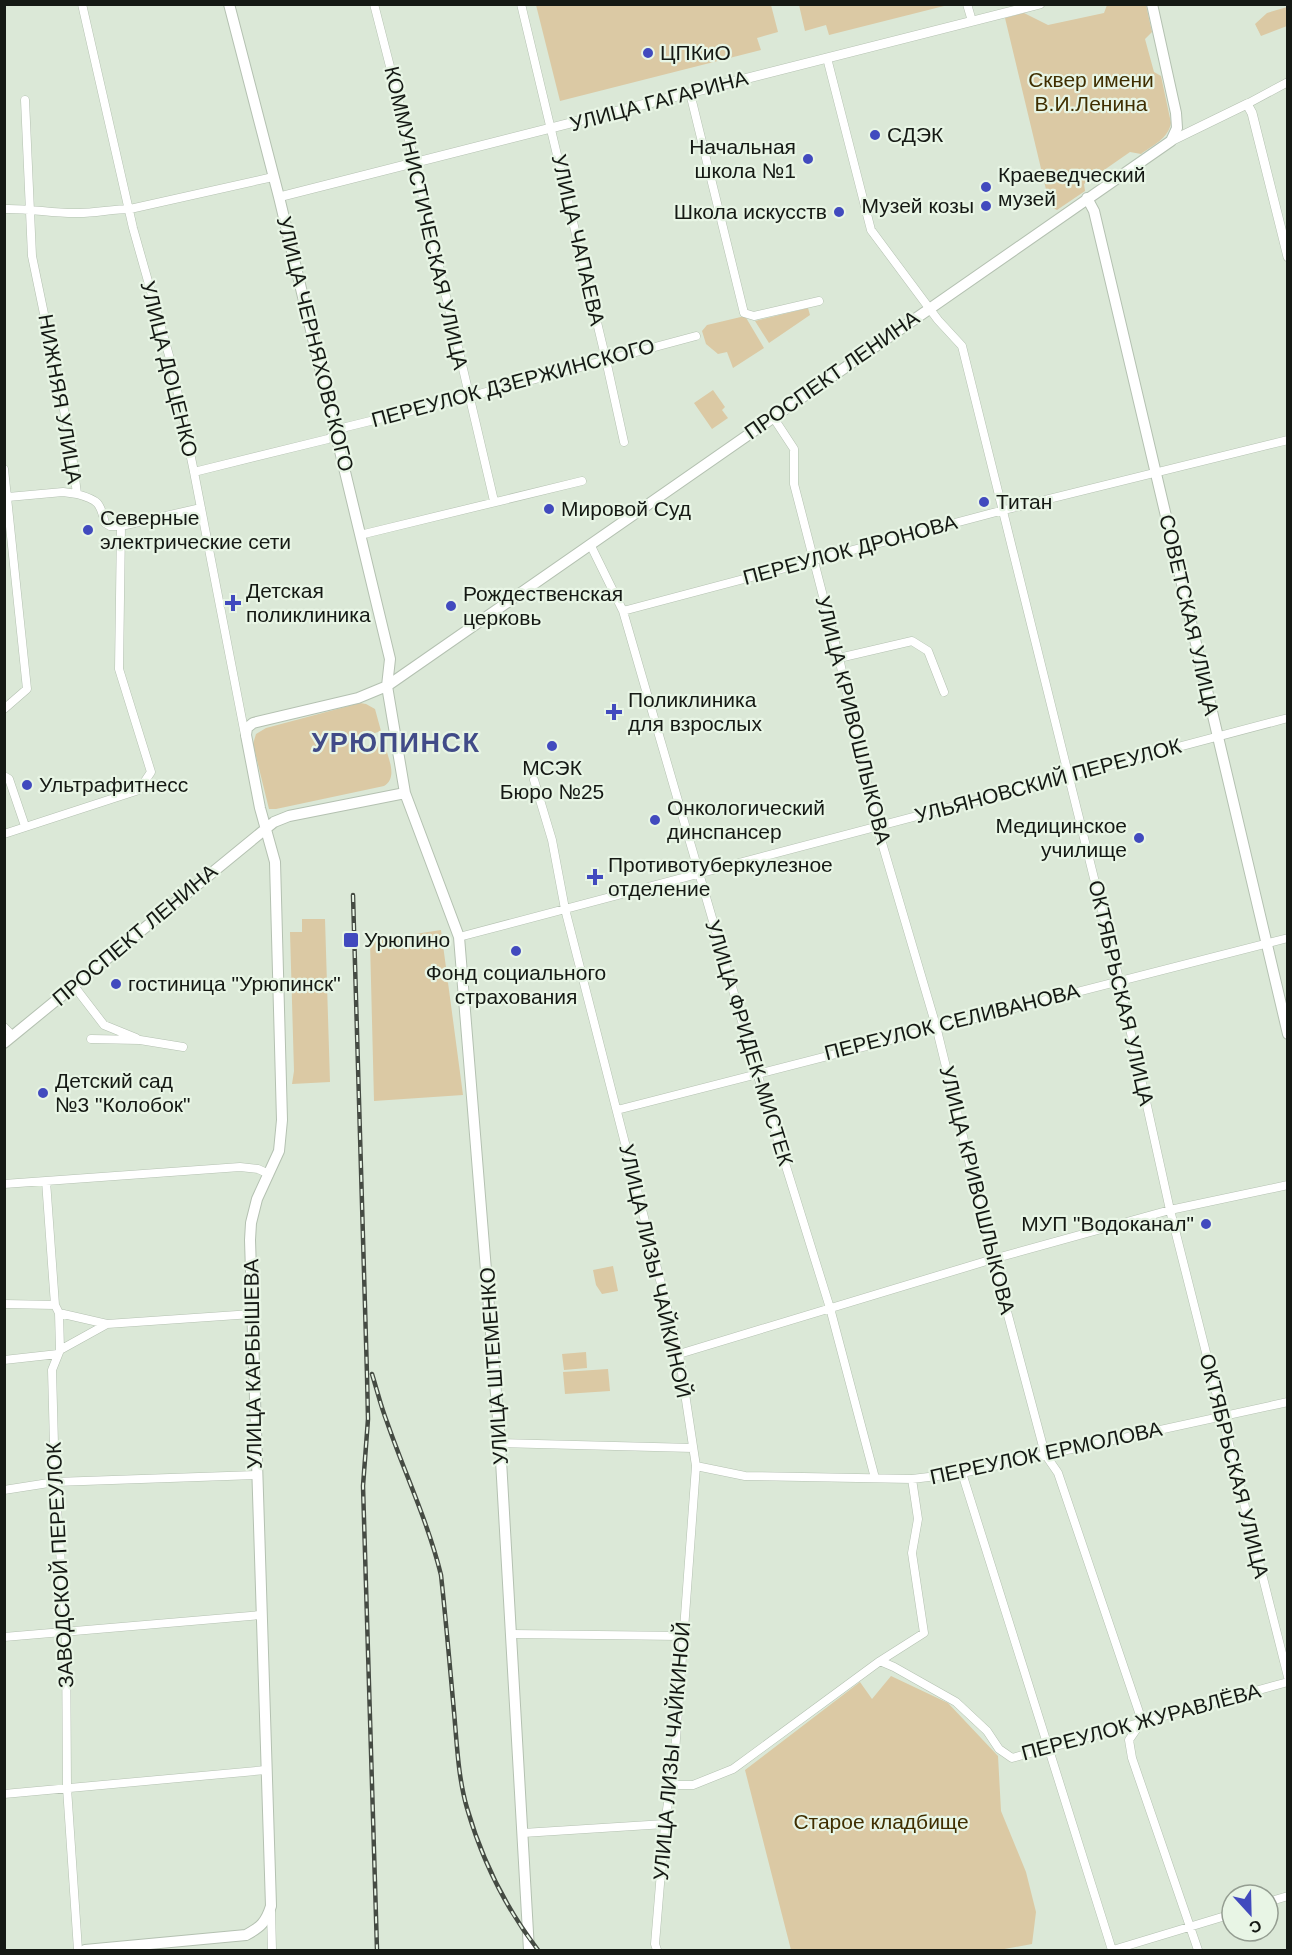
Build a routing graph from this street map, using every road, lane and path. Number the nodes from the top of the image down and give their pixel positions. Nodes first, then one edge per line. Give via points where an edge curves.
1 (82, 4) edge
2 (229, 4) edge
3 (374, 4) edge
4 (521, 4) edge
5 (967, 4) edge
6 (1040, 4) edge
7 (1152, 4) edge
8 (972, 21) junction
9 (827, 58) junction
10 (1287, 82) edge
11 (690, 93) junction
12 (25, 100) dead end
13 (1247, 104) junction
14 (552, 129) junction
15 (1171, 141) junction
16 (415, 164) junction
17 (273, 177) junction
18 (279, 197) junction
19 (1087, 198) junction
20 (30, 208) junction
21 (4, 209) edge
22 (130, 210) junction
23 (1287, 256) edge
24 (819, 300) dead end
25 (930, 308) junction
26 (696, 336) dead end
27 (606, 360) junction
28 (468, 397) junction
29 (773, 417) junction
30 (336, 432) junction
31 (1287, 440) edge
32 (624, 442) dead end
33 (4, 469) edge
34 (194, 472) junction
35 (1156, 473) junction
36 (582, 481) dead end
37 (77, 494) junction
38 (8, 497) junction
39 (494, 501) junction
40 (4, 506) edge
41 (201, 508) junction
42 (1004, 510) junction
43 (121, 526) junction
44 (360, 536) junction
45 (590, 544) junction
46 (814, 560) junction
47 (623, 611) junction
48 (839, 658) junction
49 (387, 686) junction
50 (944, 692) dead end
51 (4, 709) edge
52 (1287, 718) edge
53 (246, 735) junction
54 (1217, 737) junction
55 (4, 776) edge
56 (1068, 776) junction
57 (534, 780) dead end
58 (405, 793) junction
59 (25, 826) junction
60 (877, 826) junction
61 (266, 828) junction
62 (4, 834) edge
63 (698, 873) junction
64 (565, 909) junction
65 (459, 937) junction
66 (1287, 938) edge
67 (1266, 944) junction
68 (1119, 979) junction
69 (74, 986) junction
70 (936, 1026) junction
71 (4, 1028) edge
72 (1287, 1034) edge
73 (91, 1039) dead end
74 (9, 1040) edge
75 (140, 1040) junction
76 (183, 1047) dead end
77 (757, 1072) junction
78 (617, 1110) junction
79 (269, 1174) junction
80 (46, 1181) junction
81 (4, 1184) edge
82 (1287, 1185) edge
83 (1170, 1210) junction
84 (993, 1259) junction
85 (4, 1304) edge
86 (55, 1305) junction
87 (830, 1308) junction
88 (59, 1313) junction
89 (252, 1314) junction
90 (107, 1324) junction
91 (59, 1352) junction
92 (679, 1354) junction
93 (4, 1360) edge
94 (1287, 1402) edge
95 (1222, 1416) junction
96 (500, 1443) junction
97 (693, 1448) junction
98 (1045, 1454) junction
99 (696, 1466) junction
100 (962, 1473) junction
101 (256, 1475) junction
102 (875, 1478) junction
103 (912, 1479) junction
104 (55, 1482) junction
105 (4, 1490) edge
106 (261, 1615) junction
107 (66, 1632) junction
108 (512, 1634) junction
109 (682, 1636) junction
110 (4, 1637) edge
111 (880, 1661) junction
112 (1287, 1677) edge
113 (1287, 1682) edge
114 (1142, 1721) junction
115 (1048, 1749) junction
116 (266, 1770) junction
117 (669, 1785) junction
118 (67, 1788) junction
119 (4, 1794) edge
120 (665, 1824) junction
121 (523, 1833) junction
122 (271, 1906) junction
123 (1220, 1918) edge
124 (1191, 1927) junction
125 (78, 1950) edge
126 (85, 1950) edge
127 (272, 1950) edge
128 (529, 1950) edge
129 (657, 1950) edge
130 (1112, 1950) edge
131 (1198, 1950) edge

1 - 22 street, УЛИЦА ДОЦЕНКО
2 - 17 main road, УЛИЦА ЧЕРНЯХОВСКОГО
3 - 16 street, КОММУНИСТИЧЕСКАЯ УЛИЦА
4 - 14 street, УЛИЦА ЧАПАЕВА
5 - 8 street
6 - 8 street, УЛИЦА ГАГАРИНА
7 - 15 main road via 1176,112 1177,128
8 - 9 street, УЛИЦА ГАГАРИНА
9 - 11 street, УЛИЦА ГАГАРИНА
9 - 25 street, ОКТЯБРЬСКАЯ УЛИЦА via 871,230
10 - 13 street, ПРОСПЕКТ ЛЕНИНА
11 - 14 street, УЛИЦА ГАГАРИНА
11 - 24 street via 744,313 754,316
12 - 20 street, НИЖНЯЯ УЛИЦА
13 - 15 street, ПРОСПЕКТ ЛЕНИНА
13 - 23 street
14 - 16 street, УЛИЦА ГАГАРИНА
14 - 27 street, УЛИЦА ЧАПАЕВА
15 - 19 main road, ПРОСПЕКТ ЛЕНИНА
16 - 18 street, УЛИЦА ГАГАРИНА
16 - 28 street, КОММУНИСТИЧЕСКАЯ УЛИЦА
17 - 18 main road, УЛИЦА ЧЕРНЯХОВСКОГО
17 - 22 street
18 - 30 main road, УЛИЦА ЧЕРНЯХОВСКОГО
19 - 25 main road, ПРОСПЕКТ ЛЕНИНА
19 - 35 main road, СОВЕТСКАЯ УЛИЦА via 1094,211
20 - 21 street
20 - 22 street via 78,213
20 - 37 street, НИЖНЯЯ УЛИЦА via 32,256 68,429
22 - 34 street, УЛИЦА ДОЦЕНКО via 172,366
25 - 29 main road, ПРОСПЕКТ ЛЕНИНА
25 - 42 street, ОКТЯБРЬСКАЯ УЛИЦА via 962,346
26 - 27 street, ПЕРЕУЛОК ДЗЕРЖИНСКОГО
27 - 28 street, ПЕРЕУЛОК ДЗЕРЖИНСКОГО
27 - 32 street, УЛИЦА ЧАПАЕВА
28 - 30 street, ПЕРЕУЛОК ДЗЕРЖИНСКОГО
28 - 39 street, КОММУНИСТИЧЕСКАЯ УЛИЦА
29 - 45 main road, ПРОСПЕКТ ЛЕНИНА
29 - 46 street, УЛИЦА КРИВОШЛЫКОВА via 794,449 794,484
30 - 34 street, ПЕРЕУЛОК ДЗЕРЖИНСКОГО via 328,439
30 - 44 main road, УЛИЦА ЧЕРНЯХОВСКОГО
31 - 35 street, ПЕРЕУЛОК ДРОНОВА
33 - 38 street
34 - 41 street, УЛИЦА ДОЦЕНКО
35 - 42 street, ПЕРЕУЛОК ДРОНОВА
35 - 54 main road, СОВЕТСКАЯ УЛИЦА
36 - 39 street
37 - 38 street
37 - 43 street, НИЖНЯЯ УЛИЦА via 97,501 105,523
38 - 40 street
38 - 51 street via 27,689
39 - 44 street
41 - 43 street
41 - 53 street, УЛИЦА ДОЦЕНКО
42 - 46 street, ПЕРЕУЛОК ДРОНОВА
42 - 56 street, ОКТЯБРЬСКАЯ УЛИЦА
43 - 59 street via 119,669 150,772 139,790
44 - 49 main road, УЛИЦА ЧЕРНЯХОВСКОГО via 390,659
45 - 47 street, УЛИЦА ФРИДЕК-МИСТЕК
45 - 49 main road, ПРОСПЕКТ ЛЕНИНА
46 - 47 street, ПЕРЕУЛОК ДРОНОВА
46 - 48 street, УЛИЦА КРИВОШЛЫКОВА
47 - 63 street, УЛИЦА ФРИДЕК-МИСТЕК
48 - 50 street via 912,641 928,651
48 - 60 street, УЛИЦА КРИВОШЛЫКОВА
49 - 53 main road, ПРОСПЕКТ ЛЕНИНА via 358,698 253,723
49 - 58 main road, УЛИЦА ЧЕРНЯХОВСКОГО
52 - 54 street, УЛЬЯНОВСКИЙ ПЕРЕУЛОК
53 - 61 main road, УЛИЦА КАРБЫШЕВА
54 - 56 street, УЛЬЯНОВСКИЙ ПЕРЕУЛОК
54 - 67 main road, СОВЕТСКАЯ УЛИЦА
55 - 59 street via 9,779
56 - 60 street, УЛЬЯНОВСКИЙ ПЕРЕУЛОК
56 - 68 street, ОКТЯБРЬСКАЯ УЛИЦА
57 - 64 street, УЛИЦА ЛИЗЫ ЧАЙКИНОЙ via 552,840
58 - 61 main road, ПРОСПЕКТ ЛЕНИНА via 289,816
58 - 65 main road, УЛИЦА ШТЕМЕНКО
59 - 62 street
60 - 63 street, УЛЬЯНОВСКИЙ ПЕРЕУЛОК
60 - 70 street, УЛИЦА КРИВОШЛЫКОВА
61 - 69 main road, ПРОСПЕКТ ЛЕНИНА
61 - 79 main road, УЛИЦА КАРБЫШЕВА via 274,862 282,1120 279,1151
63 - 64 street, УЛЬЯНОВСКИЙ ПЕРЕУЛОК
63 - 77 street, УЛИЦА ФРИДЕК-МИСТЕК
64 - 65 street, УЛЬЯНОВСКИЙ ПЕРЕУЛОК
64 - 78 street, УЛИЦА ЛИЗЫ ЧАЙКИНОЙ
65 - 96 main road, УЛИЦА ШТЕМЕНКО
66 - 67 street, ПЕРЕУЛОК СЕЛИВАНОВА
67 - 68 street, ПЕРЕУЛОК СЕЛИВАНОВА
67 - 72 main road, СОВЕТСКАЯ УЛИЦА
68 - 70 street, ПЕРЕУЛОК СЕЛИВАНОВА
68 - 83 street, ОКТЯБРЬСКАЯ УЛИЦА
69 - 74 main road, ПРОСПЕКТ ЛЕНИНА
69 - 75 street via 104,1025
70 - 77 street, ПЕРЕУЛОК СЕЛИВАНОВА
70 - 84 street, УЛИЦА КРИВОШЛЫКОВА
71 - 74 street
73 - 75 street
75 - 76 street
77 - 78 street, ПЕРЕУЛОК СЕЛИВАНОВА
77 - 87 street, УЛИЦА ФРИДЕК-МИСТЕК
78 - 92 street, УЛИЦА ЛИЗЫ ЧАЙКИНОЙ
79 - 80 street via 240,1167
79 - 89 main road, УЛИЦА КАРБЫШЕВА via 251,1223
80 - 81 street
80 - 86 street, ЗАВОДСКОЙ ПЕРЕУЛОК
82 - 83 street
83 - 84 street
83 - 95 street, ОКТЯБРЬСКАЯ УЛИЦА
84 - 87 street
84 - 98 street, УЛИЦА КРИВОШЛЫКОВА
85 - 86 street
86 - 88 street, ЗАВОДСКОЙ ПЕРЕУЛОК
87 - 92 street
87 - 102 street, УЛИЦА ФРИДЕК-МИСТЕК
88 - 90 street
88 - 91 street, ЗАВОДСКОЙ ПЕРЕУЛОК
89 - 90 street
89 - 101 main road, УЛИЦА КАРБЫШЕВА
90 - 91 street
91 - 93 street
91 - 104 street, ЗАВОДСКОЙ ПЕРЕУЛОК via 52,1370
92 - 97 street, УЛИЦА ЛИЗЫ ЧАЙКИНОЙ
94 - 95 street, ПЕРЕУЛОК ЕРМОЛОВА
95 - 98 street, ПЕРЕУЛОК ЕРМОЛОВА
95 - 112 street, ОКТЯБРЬСКАЯ УЛИЦА
96 - 97 street
96 - 108 main road, УЛИЦА ШТЕМЕНКО
97 - 99 street, УЛИЦА ЛИЗЫ ЧАЙКИНОЙ
98 - 100 street, ПЕРЕУЛОК ЕРМОЛОВА
98 - 114 street, УЛИЦА КРИВОШЛЫКОВА via 1058,1473
99 - 102 street, ПЕРЕУЛОК ЕРМОЛОВА via 745,1476
99 - 109 street, УЛИЦА ЛИЗЫ ЧАЙКИНОЙ
100 - 103 street, ПЕРЕУЛОК ЕРМОЛОВА
100 - 115 street
101 - 104 street
101 - 106 main road, УЛИЦА КАРБЫШЕВА
102 - 103 street, ПЕРЕУЛОК ЕРМОЛОВА
103 - 111 street via 918,1519 912,1553 924,1633
104 - 105 street
104 - 107 street, ЗАВОДСКОЙ ПЕРЕУЛОК
106 - 107 street
106 - 116 main road, УЛИЦА КАРБЫШЕВА
107 - 110 street
107 - 118 street, ЗАВОДСКОЙ ПЕРЕУЛОК
108 - 109 street
108 - 121 main road, УЛИЦА ШТЕМЕНКО
109 - 117 street, УЛИЦА ЛИЗЫ ЧАЙКИНОЙ via 675,1752
111 - 115 street, ПЕРЕУЛОК ЖУРАВЛЁВА via 956,1702 1012,1758
111 - 117 street via 733,1769 693,1785
113 - 114 street, ПЕРЕУЛОК ЖУРАВЛЁВА
114 - 115 street, ПЕРЕУЛОК ЖУРАВЛЁВА
114 - 124 street via 1129,1740 1132,1758
115 - 130 street
116 - 118 street
116 - 122 main road, УЛИЦА КАРБЫШЕВА
117 - 120 street, УЛИЦА ЛИЗЫ ЧАЙКИНОЙ
118 - 119 street
118 - 125 street, ЗАВОДСКОЙ ПЕРЕУЛОК
120 - 121 street
120 - 129 street, УЛИЦА ЛИЗЫ ЧАЙКИНОЙ
121 - 128 main road, УЛИЦА ШТЕМЕНКО
122 - 126 main road via 261,1927 246,1935
122 - 127 street
123 - 124 street
124 - 130 street
124 - 131 street

